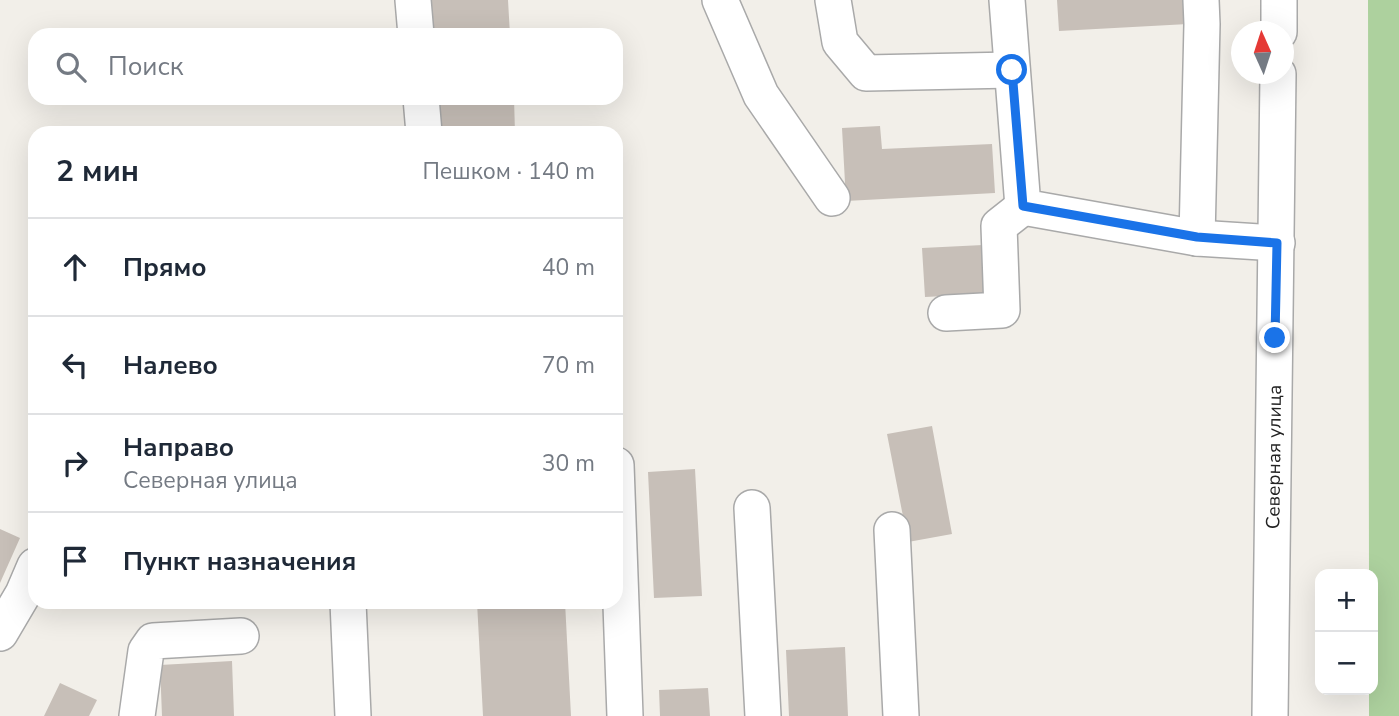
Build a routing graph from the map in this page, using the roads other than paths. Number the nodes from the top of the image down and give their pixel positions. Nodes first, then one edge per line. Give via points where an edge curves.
1 (413, 0) edge
2 (720, 0) edge
3 (833, 0) edge
4 (1007, 0) edge
5 (1201, 0) edge
6 (1279, 0) edge
7 (1279, 21) edge
8 (415, 28) edge
9 (1012, 70) junction
10 (1278, 84) edge
11 (422, 105) edge
12 (423, 126) edge
13 (832, 198) dead end
14 (1023, 206) junction
15 (1197, 237) junction
16 (1277, 243) junction
17 (946, 313) dead end
18 (752, 508) dead end
19 (891, 530) dead end
20 (28, 582) edge
21 (348, 609) edge
22 (621, 609) edge
23 (0, 633) edge
24 (240, 636) dead end
25 (137, 716) edge
26 (353, 716) edge
27 (625, 716) edge
28 (763, 716) edge
29 (901, 716) edge
30 (1270, 716) edge

1 - 8 street
2 - 13 street via 761,95
3 - 9 street via 840,42 866,73
4 - 9 street
5 - 15 street
6 - 7 street
9 - 14 street
10 - 16 street, Северная улица
11 - 12 street
14 - 15 street
14 - 17 street via 999,226 1002,310
15 - 16 street
16 - 30 street, Северная улица
18 - 28 street
19 - 29 street
20 - 23 street
21 - 26 street
22 - 27 street
24 - 25 street via 153,641 146,650

